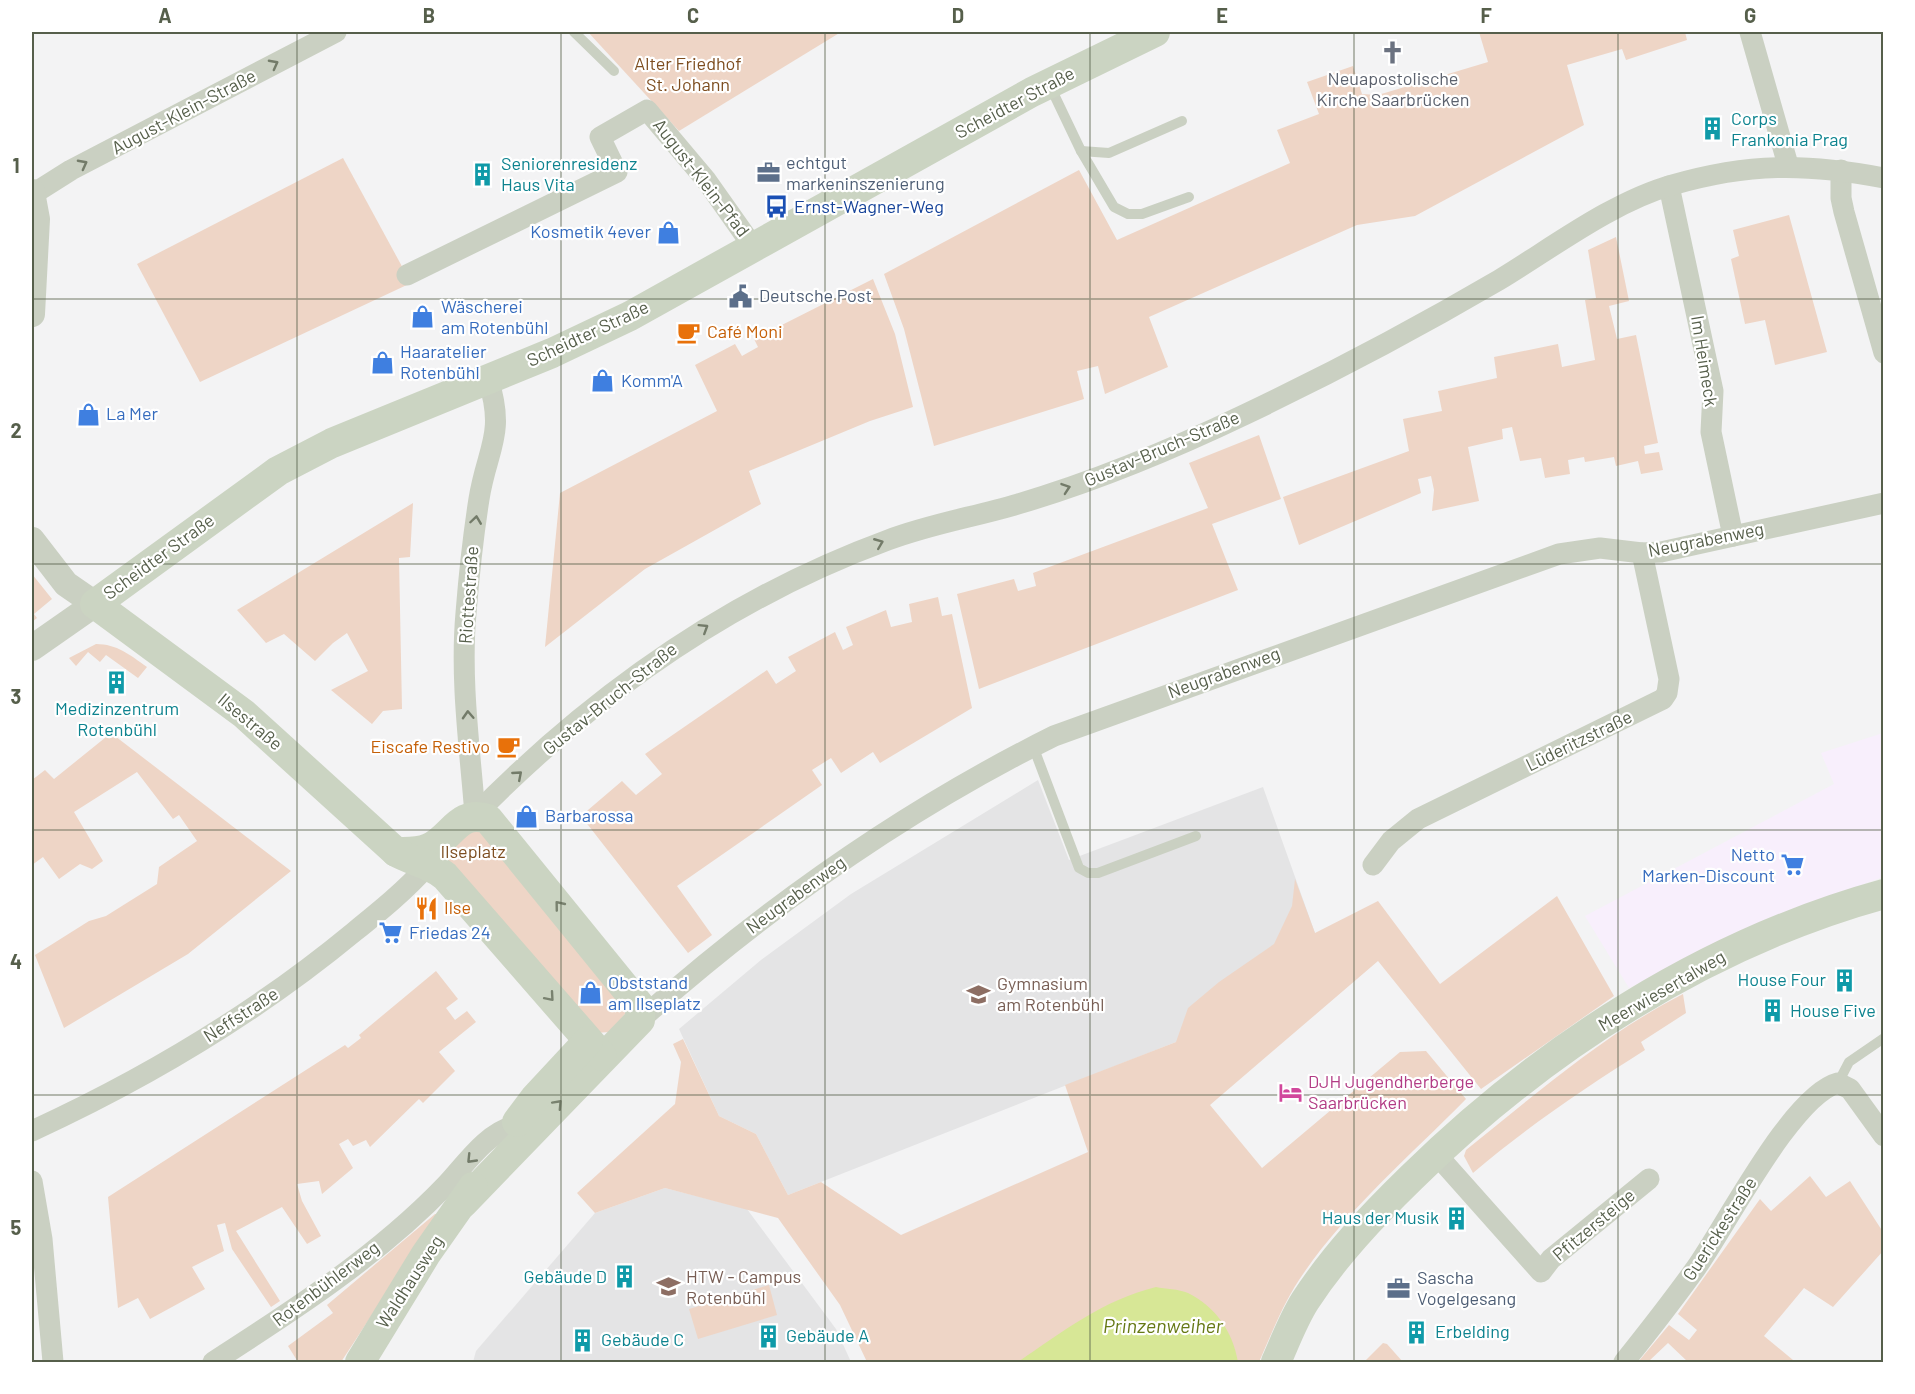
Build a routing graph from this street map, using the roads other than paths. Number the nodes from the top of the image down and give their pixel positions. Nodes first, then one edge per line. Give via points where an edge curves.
1 (336, 32) edge
2 (574, 32) edge
3 (1155, 32) edge
4 (1750, 32) edge
5 (614, 71) dead end
6 (1049, 84) junction
7 (1182, 120) dead end
8 (1081, 151) junction
9 (1788, 165) junction
10 (1841, 170) junction
11 (1884, 178) edge
12 (1669, 186) junction
13 (32, 193) edge
14 (1189, 197) dead end
15 (754, 248) junction
16 (407, 275) dead end
17 (32, 314) edge
18 (1884, 353) edge
19 (488, 379) junction
20 (1884, 503) edge
21 (1733, 536) junction
22 (32, 540) edge
23 (1642, 553) junction
24 (95, 604) junction
25 (32, 648) edge
26 (1033, 746) junction
27 (476, 815) junction
28 (1196, 836) dead end
29 (429, 856) junction
30 (1373, 865) dead end
31 (1884, 894) edge
32 (640, 1020) junction
33 (1884, 1038) edge
34 (595, 1049) junction
35 (1838, 1083) junction
36 (514, 1126) junction
37 (32, 1131) edge
38 (1884, 1136) edge
39 (1436, 1154) junction
40 (1649, 1179) dead end
41 (32, 1181) edge
42 (433, 1198) junction
43 (463, 1203) junction
44 (53, 1362) edge
45 (213, 1362) edge
46 (360, 1362) edge
47 (1276, 1362) edge
48 (1624, 1362) edge

13 -> 1 street, August-Klein-Straße
2 - 5 lane
3 - 6 main road, Scheidter Straße
4 - 9 street
6 - 8 lane
6 - 15 main road, Scheidter Straße
7 - 8 lane via 1109,153
8 - 14 lane via 1114,207 1128,214 1142,214
9 - 10 street, Gustav-Bruch-Straße
9 - 12 street, Gustav-Bruch-Straße via 1747,169
10 - 11 street, Gustav-Bruch-Straße
10 - 18 street via 1844,212
12 - 21 street, Im Heimeck via 1713,391 1713,443
27 -> 12 street, Gustav-Bruch-Straße via 578,721 640,672 731,611 780,585 889,539 1071,486 1220,426 1430,319 1614,210
13 - 17 street via 37,219
15 - 16 street, August-Klein-Pfad via 698,170 647,110 600,137 617,172
15 - 19 main road, Scheidter Straße via 602,330
19 - 24 main road, Scheidter Straße via 332,443 278,471
27 -> 19 street, Riottestraße via 466,693 466,616 479,496 496,438 495,406
20 - 21 street, Neugrabenweg
21 - 23 street, Neugrabenweg
22 - 24 street via 66,584
23 - 26 street, Neugrabenweg via 1600,548 1559,554 1077,726
23 - 30 street, Lüderitzstraße via 1669,679 1663,699 1418,819 1391,841
24 - 25 street, Scheidter Straße
24 - 29 main road, Ilsestraße via 244,714 396,852 413,861
26 - 28 lane via 1079,868 1088,873 1098,873
26 - 32 street, Neugrabenweg via 911,815 808,885 731,942
27 - 29 main road via 465,819
32 -> 27 main road via 640,1006 633,995 499,831 488,819
29 -> 34 main road
29 - 37 street, Neffstraße via 408,887 308,970 262,1002 154,1070
31 - 39 main road, Meerwiesertalweg via 1737,949 1629,1006 1486,1109
32 - 34 main road
33 - 35 lane via 1849,1062
34 - 36 main road via 535,1098
43 -> 34 main road
35 - 38 street via 1850,1089
35 - 48 street, Guerickestraße via 1826,1086 1788,1127 1697,1267
36 -> 42 street, Rotenbühlerweg via 495,1134
36 - 43 main road
39 - 40 street, Pfitzersteige via 1541,1272 1551,1259
39 - 47 main road, Meerwiesertalweg via 1343,1249 1305,1302
41 - 44 street via 42,1239
42 - 43 street
42 - 45 street, Rotenbühlerweg via 328,1284
43 - 46 main road, Waldhausweg via 426,1254

